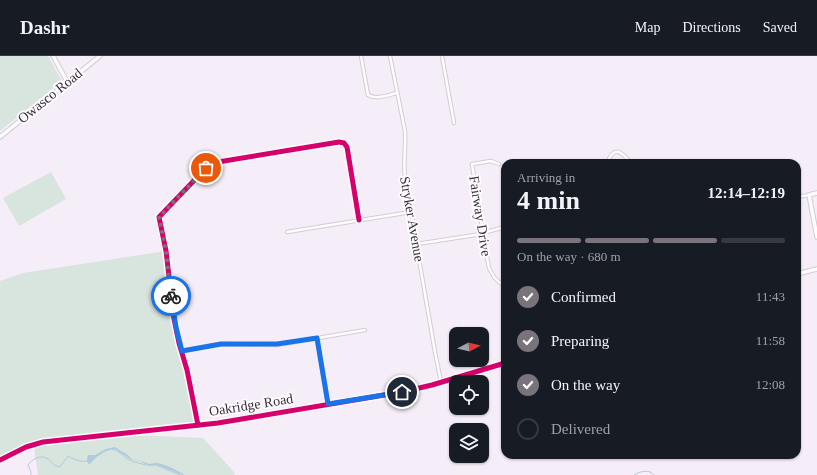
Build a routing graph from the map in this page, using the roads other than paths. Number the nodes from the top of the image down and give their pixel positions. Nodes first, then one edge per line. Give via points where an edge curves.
1 (53, 56) edge
2 (100, 56) edge
3 (361, 56) edge
4 (390, 56) edge
5 (442, 56) edge
6 (68, 83) junction
7 (397, 93) junction
8 (454, 123) dead end
9 (0, 136) edge
10 (609, 159) edge
11 (627, 159) edge
12 (499, 164) dead end
13 (817, 193) edge
14 (809, 195) junction
15 (801, 196) edge
16 (411, 212) junction
17 (359, 220) junction
18 (501, 228) edge
19 (287, 232) dead end
20 (483, 233) junction
21 (817, 237) edge
22 (417, 244) junction
23 (817, 269) edge
24 (801, 273) edge
25 (501, 283) edge
26 (365, 330) dead end
27 (317, 338) junction
28 (182, 351) junction
29 (501, 364) edge
30 (441, 382) junction
31 (328, 404) junction
32 (198, 425) junction
33 (0, 460) edge

1 - 6 street
2 - 6 street, Owasco Road
3 - 7 street via 368,95 373,97
4 - 7 street, Stryker Avenue
5 - 8 street
6 - 9 street, Owasco Road
7 - 16 street, Stryker Avenue via 405,139 404,170
10 - 11 street via 617,151
12 - 20 street, Fairway Drive via 491,161 472,164
13 - 14 street
14 - 15 street
14 - 21 street
16 - 17 street
16 - 22 street, Stryker Avenue
17 - 19 street
17 - 28 street via 347,147 344,143 212,163 159,217 174,319
18 - 20 street
20 - 22 street
20 - 25 street, Fairway Drive via 489,268
22 - 30 street, Stryker Avenue
23 - 24 street
26 - 27 street
27 - 28 street via 277,344 221,344
27 - 31 street
28 - 32 street
29 - 30 street, Oakridge Road
30 - 31 street, Oakridge Road via 402,392
31 - 32 street, Oakridge Road
32 - 33 street, Oakridge Road via 43,442

